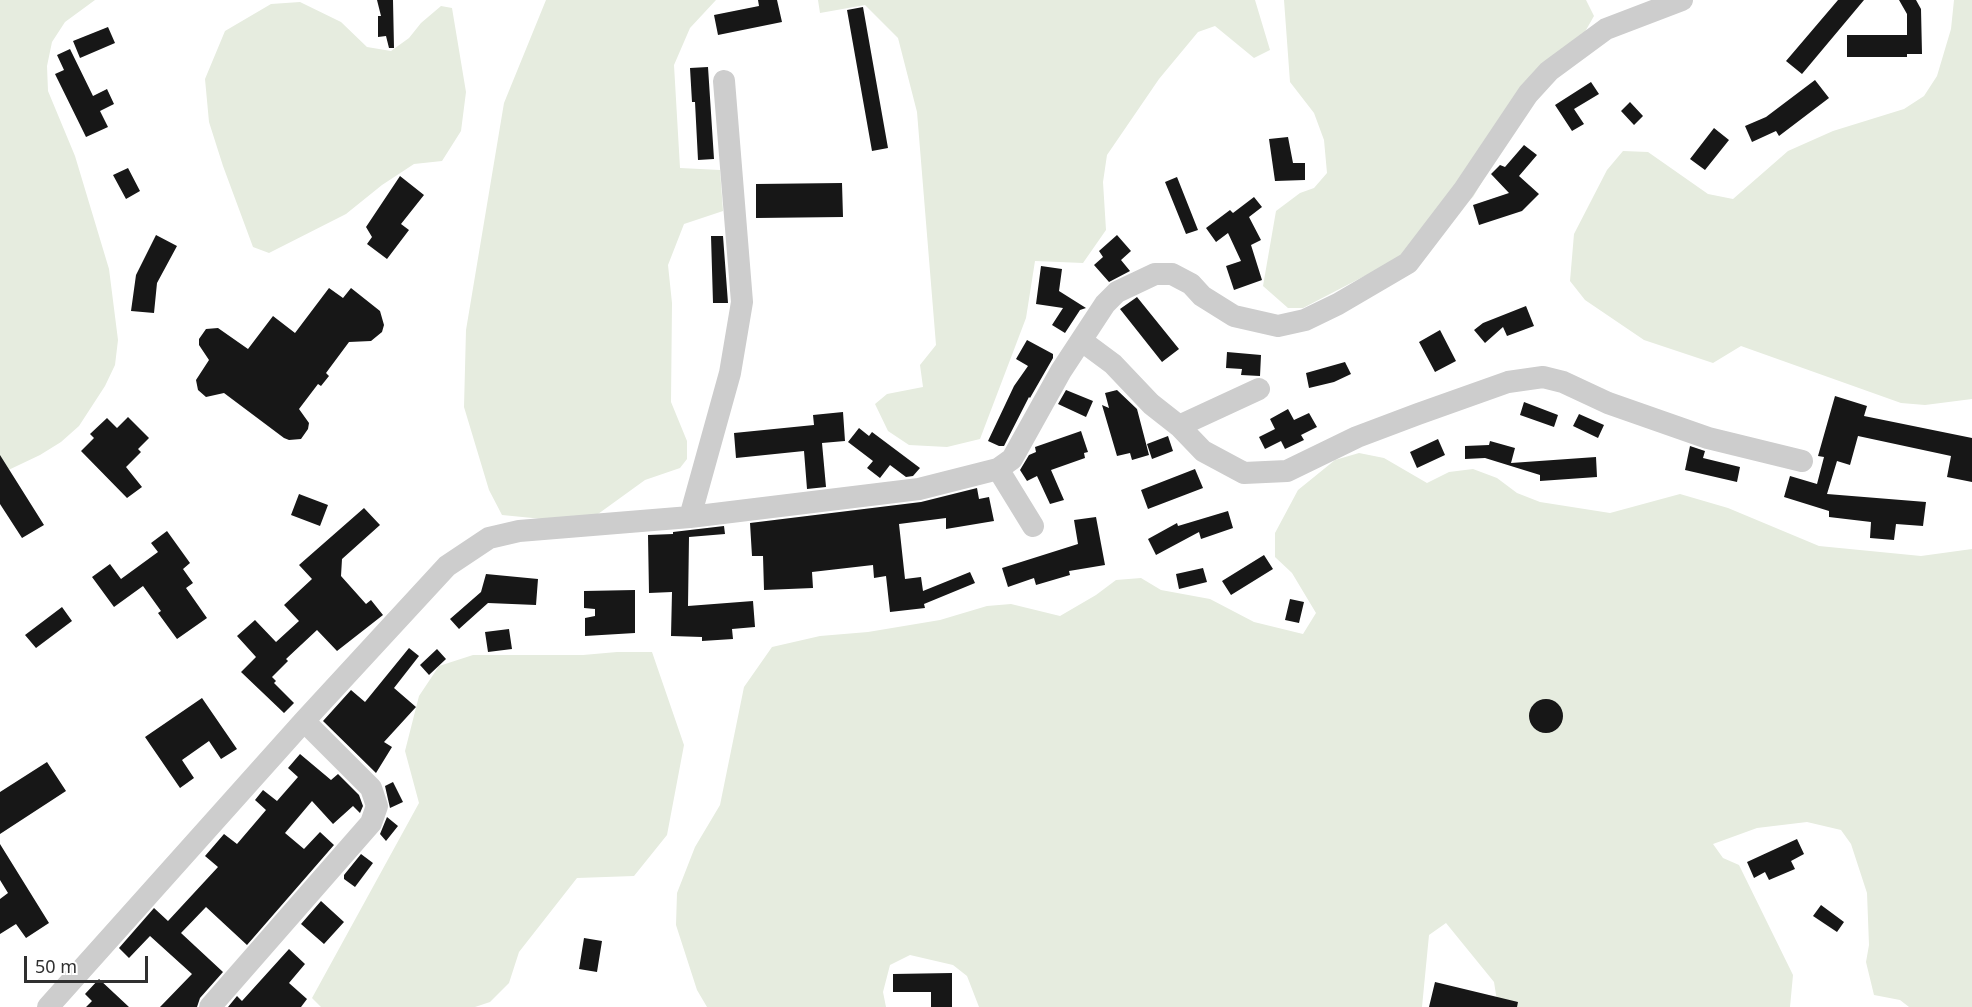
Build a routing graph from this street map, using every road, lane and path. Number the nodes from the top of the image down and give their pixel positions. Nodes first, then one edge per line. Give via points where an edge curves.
1 (1682, 0) edge
2 (724, 81) dead end
3 (1082, 341) junction
4 (1259, 389) dead end
5 (1179, 426) junction
6 (1802, 461) dead end
7 (998, 469) junction
8 (690, 517) junction
9 (1033, 526) dead end
10 (304, 721) junction
11 (48, 1007) edge
12 (210, 1007) edge

1 - 3 street via 1606,29 1549,72 1528,94 1463,191 1408,263 1338,304 1305,321 1278,326 1234,316 1202,297 1191,284 1172,274 1155,274 1118,292 1104,304
2 - 8 street via 742,302 730,373
3 - 5 street via 1113,364 1151,404
3 - 7 street via 1012,459
4 - 5 street
5 - 6 street via 1203,451 1244,473 1287,471 1357,437 1418,414 1508,382 1543,377 1708,438
7 - 8 street via 919,489
7 - 9 street
8 - 10 street via 519,531 489,538 447,566
10 - 11 street
10 - 12 street via 371,788 377,806 371,823

